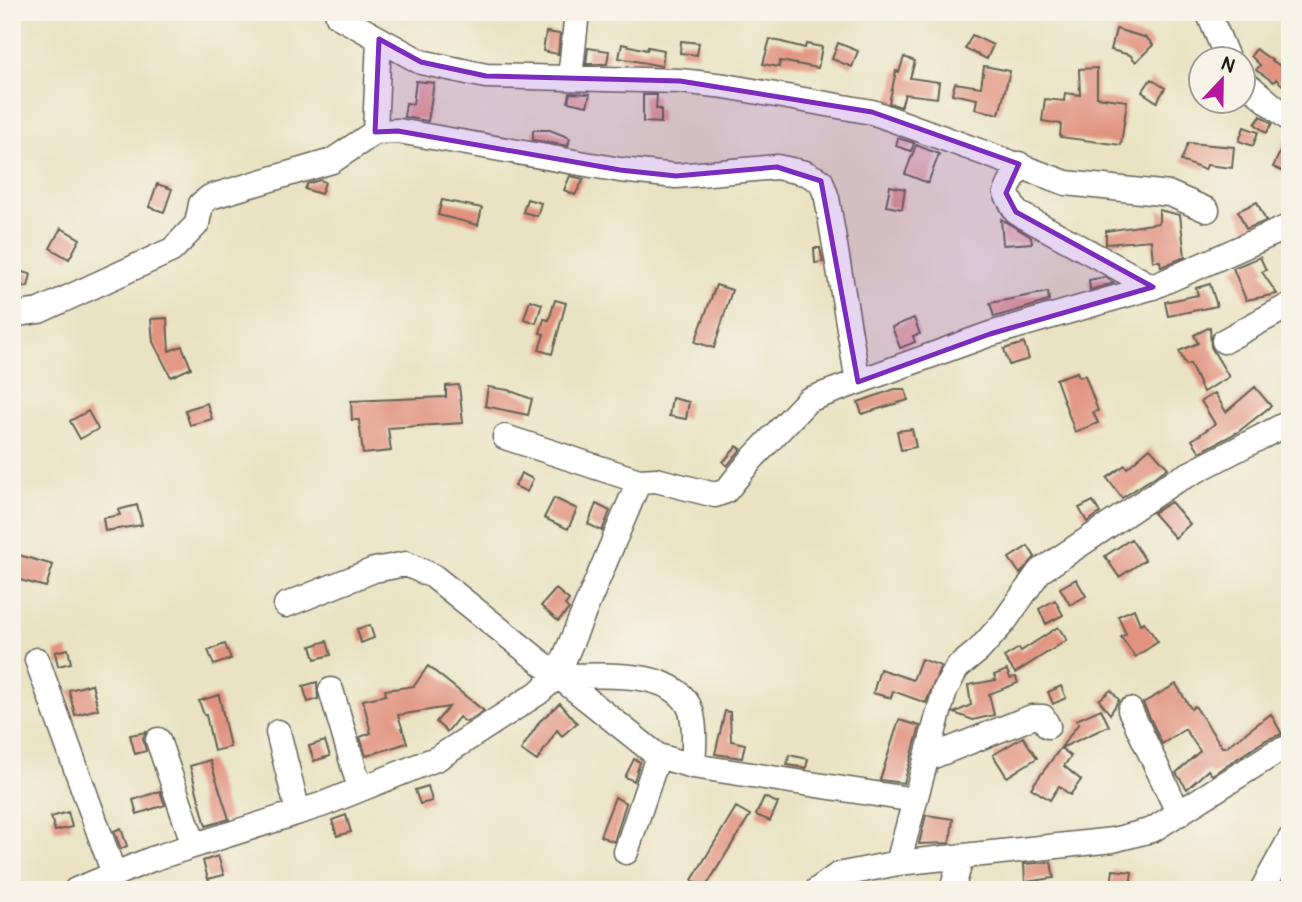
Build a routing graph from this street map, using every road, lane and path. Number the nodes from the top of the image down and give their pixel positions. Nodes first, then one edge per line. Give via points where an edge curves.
1 (577, 12) edge
2 (1208, 12) edge
3 (338, 16) dead end
4 (379, 39) junction
5 (1222, 46) edge
6 (570, 78) junction
7 (1256, 92) edge
8 (1290, 120) edge
9 (375, 132) junction
10 (1019, 164) junction
11 (1207, 210) dead end
12 (1290, 226) edge
13 (1153, 287) junction
14 (1290, 305) edge
15 (12, 315) edge
16 (1224, 341) dead end
17 (858, 382) junction
18 (1290, 422) edge
19 (505, 437) dead end
20 (639, 481) junction
21 (286, 605) dead end
22 (37, 660) dead end
23 (557, 676) junction
24 (331, 690) dead end
25 (1130, 710) dead end
26 (1048, 726) dead end
27 (278, 732) dead end
28 (158, 740) dead end
29 (1290, 747) edge
30 (658, 756) junction
31 (926, 759) junction
32 (693, 766) junction
33 (360, 789) junction
34 (915, 800) junction
35 (298, 812) junction
36 (1179, 814) junction
37 (1290, 839) edge
38 (194, 845) junction
39 (626, 852) dead end
40 (962, 856) junction
41 (898, 863) junction
42 (114, 874) junction
43 (76, 890) edge
44 (817, 890) edge
45 (952, 890) edge
46 (1262, 890) edge

1 - 6 street
2 - 5 street
3 - 4 street
4 - 6 street via 421,62 473,73
4 - 9 street
6 - 10 street via 726,86 872,111
7 - 8 street
9 - 15 street via 332,161 210,197 201,204 197,224 172,250 38,311
9 - 17 street via 398,131 620,170 676,176 777,167 821,181
10 - 11 street via 1066,183 1170,194
10 - 13 street via 1006,193 1016,212
12 - 13 street
13 - 17 street via 990,334
14 - 16 street
17 - 20 street via 808,400 726,491 715,495 656,480
18 - 31 street via 1172,483 1039,572 1004,622 957,668 945,690
19 - 20 street
20 - 23 street
21 - 23 street via 374,570 406,564 433,576
22 - 42 street
23 - 30 street
23 - 32 street via 639,676 673,687 691,711
23 - 33 street via 438,758
24 - 33 street
25 - 36 street
26 - 31 street via 1043,717 1032,717
27 - 35 street
28 - 38 street
29 - 36 street
30 - 32 street
30 - 39 street
31 - 34 street
32 - 34 street
33 - 35 street
34 - 41 street
35 - 38 street
36 - 40 street via 1153,830 1114,840
37 - 46 street
38 - 42 street
40 - 41 street
40 - 45 street
41 - 44 street via 838,875
42 - 43 street

